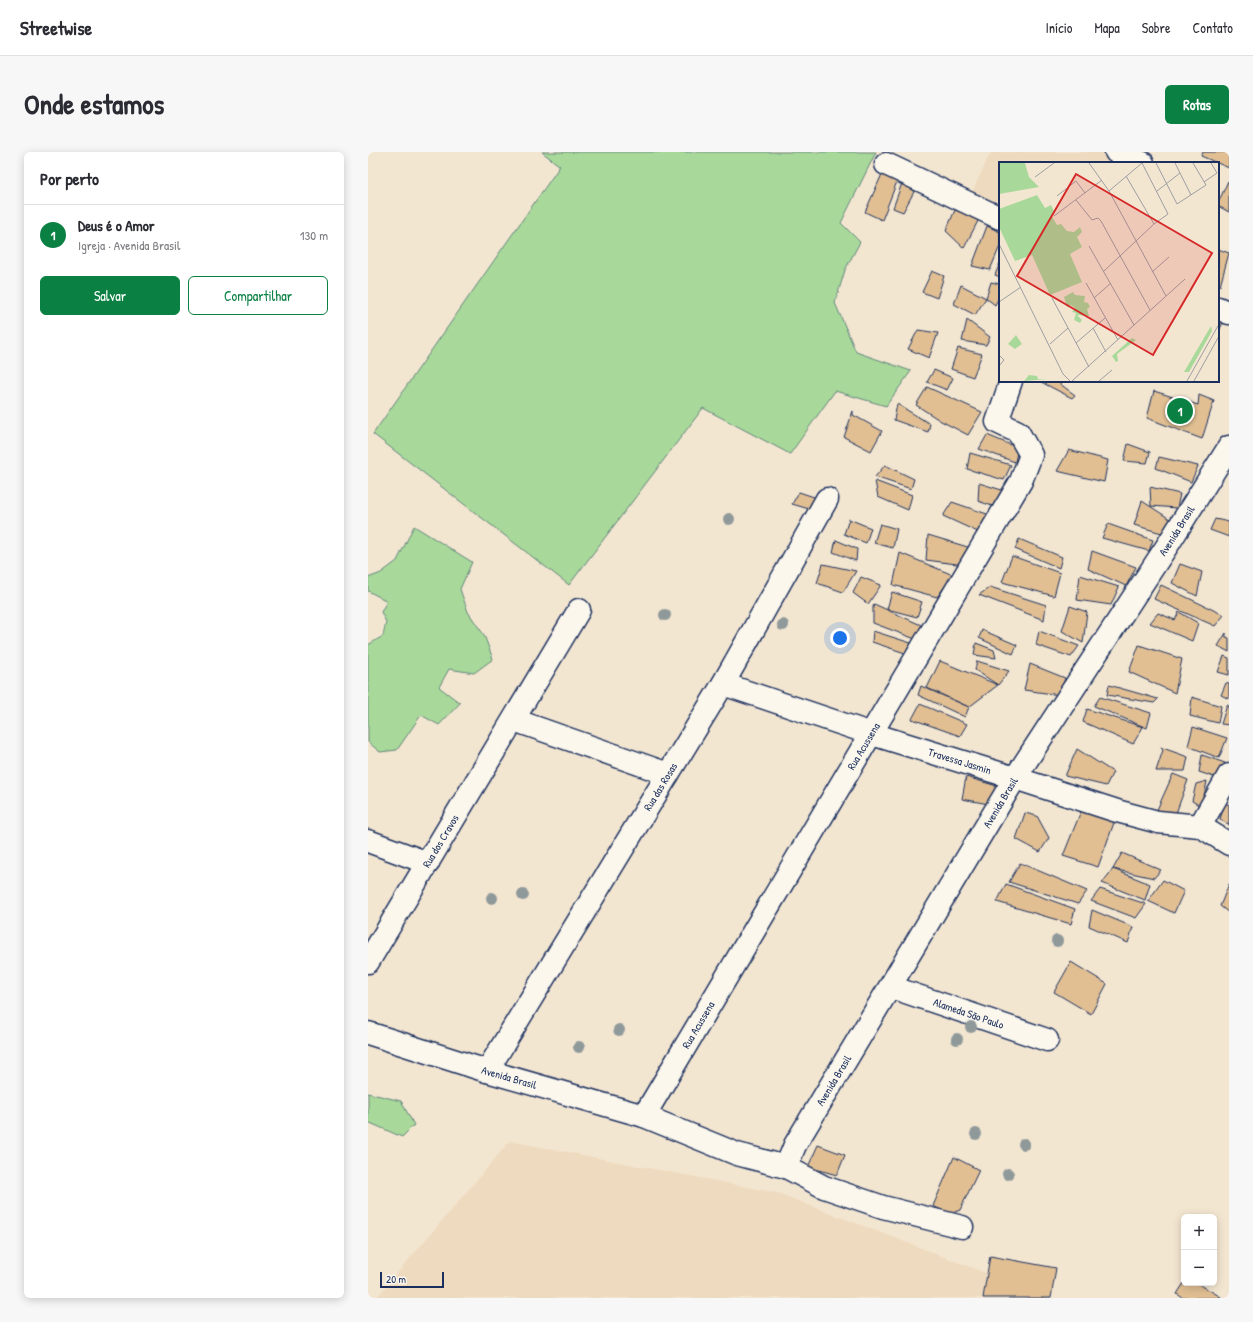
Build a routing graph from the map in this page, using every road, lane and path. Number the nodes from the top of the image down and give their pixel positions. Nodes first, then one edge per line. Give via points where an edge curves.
1 (1116, 152) edge
2 (1141, 162) edge
3 (886, 164) dead end
4 (999, 218) edge
5 (1219, 308) edge
6 (1229, 312) edge
7 (1011, 382) edge
8 (1229, 447) edge
9 (827, 499) dead end
10 (579, 610) dead end
11 (723, 684) junction
12 (514, 720) junction
13 (872, 734) junction
14 (668, 774) junction
15 (1229, 775) edge
16 (1015, 778) junction
17 (1200, 826) junction
18 (368, 841) edge
19 (1229, 844) edge
20 (428, 863) junction
21 (368, 962) edge
22 (891, 987) junction
23 (368, 1033) edge
24 (1047, 1040) dead end
25 (487, 1071) junction
26 (644, 1116) junction
27 (786, 1167) junction
28 (962, 1227) dead end

1 - 2 street
3 - 4 street
5 - 6 street
7 - 13 street, Rua Acussena via 997,422 1018,432 1031,455 1021,481
8 - 16 street, Avenida Brasil
9 - 11 street, Rua das Rosas
10 - 12 street, Rua dos Cravos
11 - 13 street, Travessa Jasmin
11 - 14 street, Rua das Rosas
12 - 14 street
12 - 20 street, Rua dos Cravos
13 - 16 street, Travessa Jasmin
13 - 26 street, Rua Acussena
14 - 25 street, Rua das Rosas
15 - 17 street
16 - 17 street, Travessa Jasmin via 1158,822
16 - 22 street, Avenida Brasil
17 - 19 street
18 - 20 street
20 - 21 street, Rua dos Cravos
22 - 24 street, Alameda São Paulo
22 - 27 street, Avenida Brasil via 795,1144
23 - 25 street, Avenida Brasil
25 - 26 street, Avenida Brasil
26 - 27 street, Avenida Brasil via 737,1154
27 - 28 street, Avenida Brasil via 824,1186 883,1207

